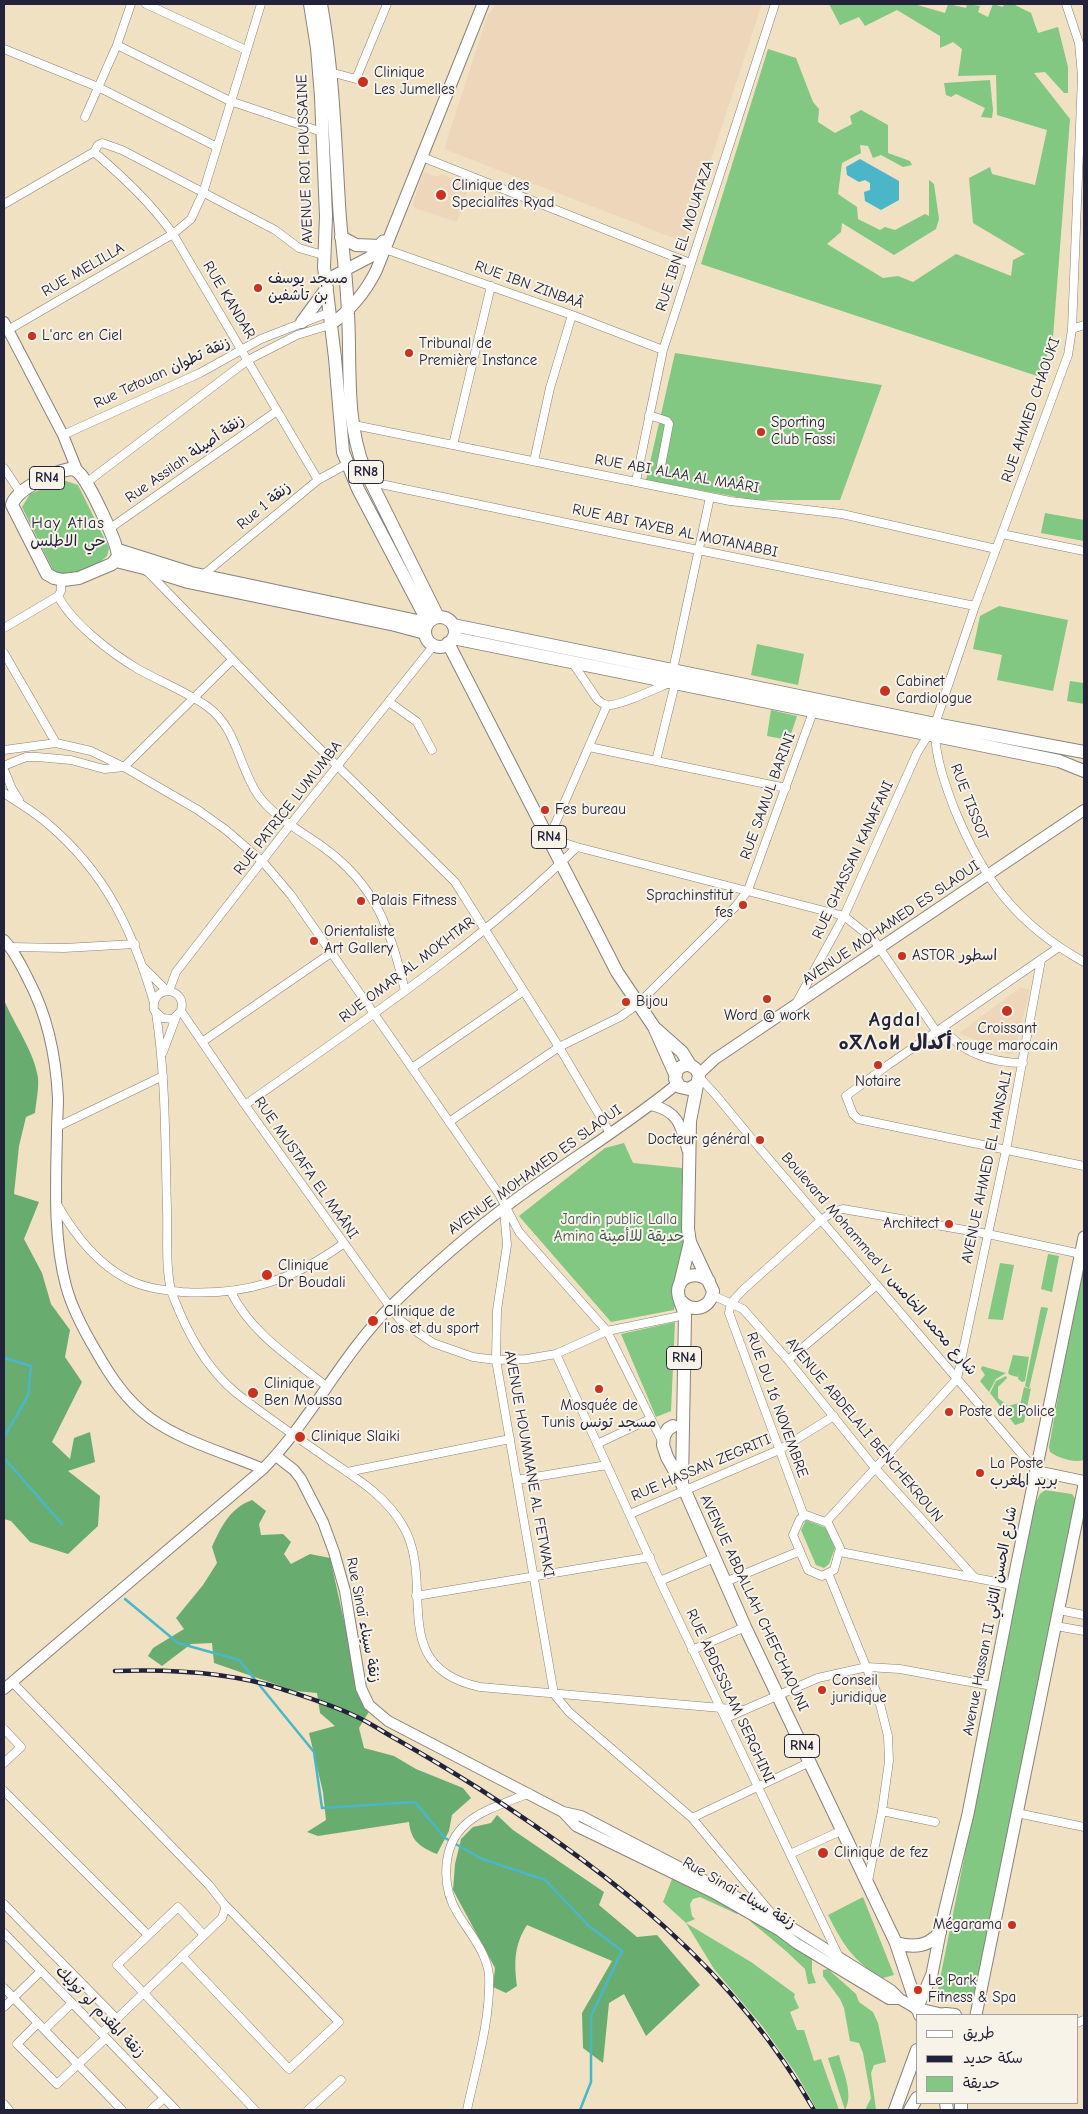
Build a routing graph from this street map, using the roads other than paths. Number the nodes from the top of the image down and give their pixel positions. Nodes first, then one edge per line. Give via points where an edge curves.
1 (132, 4) edge
2 (146, 4) edge
3 (261, 4) edge
4 (310, 4) edge
5 (321, 4) edge
6 (386, 4) edge
7 (483, 4) edge
8 (775, 4) edge
9 (1066, 4) edge
10 (1081, 42) edge
11 (118, 45) junction
12 (4, 49) edge
13 (246, 50) junction
14 (330, 72) junction
15 (98, 87) junction
16 (230, 101) junction
17 (1083, 104) edge
18 (84, 117) dead end
19 (322, 132) junction
20 (217, 147) junction
21 (94, 152) junction
22 (422, 157) junction
23 (204, 193) junction
24 (4, 204) edge
25 (173, 234) junction
26 (341, 237) junction
27 (383, 247) junction
28 (324, 255) junction
29 (690, 263) junction
30 (344, 272) junction
31 (326, 284) junction
32 (491, 286) junction
33 (348, 312) junction
34 (572, 315) junction
35 (329, 319) junction
36 (302, 322) junction
37 (1084, 325) edge
38 (6, 326) edge
39 (1072, 329) junction
40 (242, 350) junction
41 (663, 350) junction
42 (248, 360) junction
43 (277, 411) junction
44 (649, 416) junction
45 (354, 425) junction
46 (63, 435) junction
47 (453, 445) junction
48 (534, 461) junction
49 (347, 464) junction
50 (4, 468) edge
51 (77, 470) junction
52 (660, 471) dead end
53 (318, 480) junction
54 (371, 482) junction
55 (636, 482) junction
56 (86, 484) junction
57 (710, 497) junction
58 (9, 500) edge
59 (110, 528) junction
60 (1002, 534) junction
61 (698, 549) junction
62 (996, 549) junction
63 (1084, 551) edge
64 (117, 556) junction
65 (144, 568) junction
66 (203, 575) junction
67 (61, 580) junction
68 (58, 596) junction
69 (975, 606) junction
70 (430, 624) junction
71 (453, 625) junction
72 (4, 628) edge
73 (450, 641) junction
74 (434, 646) junction
75 (4, 653) edge
76 (232, 660) junction
77 (572, 662) junction
78 (673, 679) junction
79 (193, 698) junction
80 (389, 702) junction
81 (607, 705) junction
82 (813, 712) junction
83 (935, 724) junction
84 (931, 737) junction
85 (56, 743) junction
86 (589, 747) junction
87 (4, 750) edge
88 (432, 750) dead end
89 (1084, 752) edge
90 (656, 761) junction
91 (338, 766) junction
92 (5, 767) edge
93 (124, 767) junction
94 (1084, 771) edge
95 (786, 788) junction
96 (4, 793) edge
97 (25, 807) junction
98 (1084, 810) edge
99 (290, 825) junction
100 (549, 838) junction
101 (577, 847) junction
102 (262, 862) junction
103 (562, 862) junction
104 (988, 876) junction
105 (748, 890) junction
106 (844, 916) junction
107 (485, 929) junction
108 (7, 943) edge
109 (135, 944) junction
110 (1059, 947) junction
111 (880, 949) junction
112 (331, 953) junction
113 (1041, 960) junction
114 (1084, 962) edge
115 (143, 967) junction
116 (168, 991) junction
117 (405, 991) junction
118 (522, 992) junction
119 (154, 1003) junction
120 (638, 1004) junction
121 (795, 1006) junction
122 (156, 1013) junction
123 (178, 1014) junction
124 (374, 1014) junction
125 (654, 1027) junction
126 (940, 1029) junction
127 (202, 1042) junction
128 (558, 1047) junction
129 (162, 1054) junction
130 (1023, 1063) junction
131 (412, 1068) junction
132 (696, 1073) junction
133 (163, 1076) junction
134 (677, 1082) junction
135 (245, 1105) junction
136 (652, 1105) junction
137 (690, 1112) junction
138 (449, 1122) junction
139 (57, 1127) junction
140 (610, 1133) junction
141 (1006, 1150) junction
142 (689, 1158) junction
143 (1084, 1166) edge
144 (57, 1204) junction
145 (504, 1208) junction
146 (821, 1220) junction
147 (988, 1234) junction
148 (1084, 1237) edge
149 (690, 1242) junction
150 (343, 1244) junction
151 (1081, 1254) junction
152 (709, 1280) junction
153 (680, 1284) junction
154 (876, 1285) junction
155 (171, 1291) junction
156 (231, 1292) junction
157 (712, 1295) junction
158 (731, 1302) junction
159 (390, 1307) junction
160 (686, 1308) junction
161 (607, 1331) junction
162 (556, 1354) junction
163 (496, 1360) junction
164 (788, 1360) junction
165 (957, 1379) junction
166 (326, 1386) junction
167 (682, 1401) junction
168 (834, 1416) junction
169 (650, 1420) junction
170 (672, 1427) junction
171 (292, 1434) junction
172 (683, 1435) junction
173 (510, 1439) junction
174 (597, 1444) junction
175 (663, 1445) junction
176 (779, 1450) junction
177 (276, 1456) junction
178 (677, 1462) junction
179 (607, 1465) junction
180 (875, 1468) junction
181 (263, 1469) junction
182 (1036, 1471) junction
183 (347, 1472) junction
184 (517, 1480) junction
185 (1084, 1481) edge
186 (1084, 1485) edge
187 (683, 1487) junction
188 (630, 1514) junction
189 (804, 1516) junction
190 (826, 1522) junction
191 (800, 1551) junction
192 (840, 1552) junction
193 (650, 1557) junction
194 (714, 1558) junction
195 (828, 1573) junction
196 (534, 1578) junction
197 (974, 1578) junction
198 (660, 1581) junction
199 (725, 1582) junction
200 (1012, 1585) junction
201 (416, 1596) junction
202 (1059, 1610) junction
203 (1084, 1615) edge
204 (745, 1626) junction
205 (1056, 1626) junction
206 (1084, 1632) edge
207 (692, 1650) junction
208 (867, 1667) junction
209 (8, 1686) edge
210 (992, 1686) junction
211 (554, 1694) junction
212 (778, 1694) junction
213 (721, 1708) junction
214 (744, 1710) junction
215 (726, 1718) junction
216 (4, 1729) edge
217 (810, 1762) junction
218 (4, 1764) edge
219 (758, 1786) junction
220 (4, 1791) edge
221 (529, 1793) junction
222 (882, 1811) junction
223 (563, 1812) junction
224 (1017, 1813) junction
225 (692, 1818) junction
226 (934, 1822) dead end
227 (1084, 1827) edge
228 (843, 1830) junction
229 (790, 1854) junction
230 (868, 1881) junction
231 (4, 1904) edge
232 (224, 1904) junction
233 (775, 1917) junction
234 (940, 1932) junction
235 (148, 1935) junction
236 (204, 1935) junction
237 (5, 1936) edge
238 (896, 1943) junction
239 (182, 1956) junction
240 (840, 1959) junction
241 (41, 1971) junction
242 (4, 1988) edge
243 (144, 1993) junction
244 (13, 1998) junction
245 (900, 1999) junction
246 (72, 2002) junction
247 (4, 2007) edge
248 (919, 2012) edge
249 (932, 2014) edge
250 (976, 2014) edge
251 (117, 2019) junction
252 (38, 2023) junction
253 (45, 2029) junction
254 (104, 2035) junction
255 (916, 2053) edge
256 (79, 2064) junction
257 (341, 2080) dead end
258 (164, 2098) junction
259 (4, 2104) edge
260 (9, 2110) edge
261 (122, 2110) edge
262 (150, 2110) edge
263 (176, 2110) edge
264 (255, 2110) edge
265 (308, 2110) edge
266 (467, 2110) edge
267 (895, 2110) edge

1 - 11 street
2 - 13 street
3 - 13 street, RUE MELILLA
4 - 19 main road, AVENUE ROI HOUSSAINE / RN8 via 317,48
5 - 14 main road, AVENUE ROI HOUSSAINE / RN8
6 - 14 street via 356,79
7 - 22 main road
8 - 29 street, RUE IBN EL MOUATAZA
9 - 10 street, RUE AHMED CHAOUKI
10 - 17 street, RUE AHMED CHAOUKI
11 - 15 street
11 - 16 street
12 - 15 street
13 - 16 street, RUE MELILLA
14 - 26 main road, AVENUE ROI HOUSSAINE / RN8
15 - 18 street
15 - 20 street
16 - 19 street
16 - 20 street, RUE MELILLA
17 - 39 street, RUE AHMED CHAOUKI
19 - 28 main road, AVENUE ROI HOUSSAINE / RN8 via 326,216
20 - 23 street, RUE MELILLA
21 - 23 street via 102,144 122,150
21 - 24 street
21 - 25 street, RUE KANDAR via 137,190
22 - 27 main road
22 - 29 street
23 - 25 street, RUE MELILLA via 191,219
23 - 28 street via 275,230 299,248
25 - 38 street, RUE MELILLA
25 - 40 street, RUE KANDAR
26 - 27 main road via 358,246
26 - 30 main road, AVENUE ROI HOUSSAINE / RN8
27 - 30 main road
27 - 32 street, RUE IBN ZINBAÂ
27 - 33 main road via 371,281
28 - 31 main road, AVENUE ROI HOUSSAINE / RN8
29 - 41 street, RUE IBN EL MOUATAZA
30 - 31 main road
30 - 33 main road, AVENUE ROI HOUSSAINE / RN8
31 - 35 main road, AVENUE ROI HOUSSAINE / RN8
31 - 36 main road
32 - 34 street, RUE IBN ZINBAÂ
32 - 47 street
33 - 35 main road
33 - 45 main road, RN8
34 - 41 street, RUE IBN ZINBAÂ
34 - 48 street via 556,366
35 - 36 street, Rue Tetouan زنقة تطوان
35 - 42 street, Rue Tetouan زنقة تطوان
35 - 49 main road, RN8
36 - 40 street, Rue Tetouan زنقة تطوان
37 - 39 street
38 - 46 street
39 - 60 street, RUE AHMED CHAOUKI via 1068,355
40 - 42 street, RUE KANDAR
40 - 46 street, Rue Tetouan زنقة تطوان via 200,373
41 - 44 street, RUE IBN EL MOUATAZA
42 - 43 street, RUE KANDAR
42 - 56 street, Rue Tetouan زنقة تطوان
43 - 53 street, RUE KANDAR
43 - 59 street, Rue Assilah زنقة أصيلة
44 - 52 street via 669,424
44 - 55 street, RUE IBN EL MOUATAZA
45 - 47 street, RUE ABI ALAA AL MAÂRI
45 - 54 main road, RN8 via 360,457
46 - 51 street
47 - 48 street, RUE ABI ALAA AL MAÂRI
48 - 55 street, RUE ABI ALAA AL MAÂRI
49 - 53 street, Rue 1 زنقة
49 - 70 main road, RN8
50 - 58 street
51 - 56 main road, RN4
51 - 58 main road, RN4 via 65,470
53 - 66 street, Rue 1 زنقة
54 - 61 street, RUE ABI TAYEB AL MOTANABBI
54 - 70 main road, RN8
55 - 57 street, RUE ABI ALAA AL MAÂRI
56 - 59 main road, RN4
57 - 61 street
57 - 62 street, RUE ABI ALAA AL MAÂRI via 842,514
58 - 67 main road via 48,574
59 - 64 main road, RN4
60 - 62 street, RUE AHMED CHAOUKI
60 - 63 street
61 - 69 street, RUE ABI TAYEB AL MOTANABBI
61 - 78 street
62 - 69 street, RUE AHMED CHAOUKI
64 - 65 main road
64 - 66 main road
64 - 67 main road via 79,578
65 - 70 main road via 188,582 395,624
65 - 76 street
66 - 70 main road
67 - 68 street
68 - 72 street
68 - 79 street via 81,625 123,659
69 - 83 street, RUE AHMED CHAOUKI
70 - 71 main road via 445,618
70 - 74 main road, RN8 via 426,639
71 - 73 main road
71 - 78 main road
73 - 74 main road
73 - 77 main road
73 - 100 main road, Boulevard Mohammed V شارع محمد الخامس / RN4
74 - 80 street, RUE PATRICE LUMUMBA
75 - 85 street
76 - 79 street
76 - 91 street
77 - 78 main road
77 - 81 street via 597,699
78 - 81 street
78 - 82 main road
78 - 83 main road
78 - 90 street
79 - 93 street
79 - 99 street via 221,720 256,791
80 - 88 street via 417,722
80 - 91 street, RUE PATRICE LUMUMBA
81 - 86 street
82 - 84 main road
82 - 95 street, RUE SAMUL BARINI
83 - 84 street, RUE GHASSAN KANAFANI
83 - 89 main road
84 - 94 main road via 1059,761
84 - 104 street, RUE TISSOT via 947,790
84 - 106 street, RUE GHASSAN KANAFANI via 917,753
85 - 87 street
85 - 93 street via 91,751
86 - 90 street
86 - 100 street
90 - 95 street
91 - 99 street, RUE PATRICE LUMUMBA
91 - 107 street via 455,882
92 - 93 street via 26,757 71,760 104,769
92 - 97 street via 15,796
93 - 102 street via 198,810
95 - 105 street, RUE SAMUL BARINI
96 - 97 street
97 - 109 street via 47,822 78,852 108,895
98 - 104 street, AVENUE MOHAMED ES SLAOUI
99 - 102 street, RUE PATRICE LUMUMBA
99 - 117 street via 337,857 367,891 390,933
100 - 101 street
100 - 103 main road, Boulevard Mohammed V شارع محمد الخامس / RN4
101 - 103 street, RUE OMAR AL MOKHTAR
101 - 105 street
102 - 112 street via 291,895
102 - 116 street, RUE PATRICE LUMUMBA via 176,972
103 - 107 street, RUE OMAR AL MOKHTAR
103 - 120 main road, Boulevard Mohammed V شارع محمد الخامس / RN4 via 617,972
104 - 110 street, RUE TISSOT via 1020,915
104 - 111 street, AVENUE MOHAMED ES SLAOUI
105 - 106 street
105 - 120 street, RUE SAMUL BARINI
106 - 111 street via 874,940
106 - 121 street, RUE GHASSAN KANAFANI
107 - 117 street, RUE OMAR AL MOKHTAR
107 - 118 street
108 - 109 street via 64,948
108 - 139 street via 36,993 50,1036 58,1099
109 - 115 street
110 - 113 street
110 - 114 street, RUE TISSOT
111 - 121 street, AVENUE MOHAMED ES SLAOUI
111 - 126 street
112 - 124 street
112 - 127 street
113 - 126 street
113 - 130 street, AVENUE AHMED EL HANSALI
115 - 116 street
115 - 119 street
116 - 119 street via 158,995
116 - 123 street via 180,998 182,1005
117 - 124 street, RUE OMAR AL MOKHTAR
118 - 128 street
118 - 131 street
119 - 122 street
120 - 125 main road, Boulevard Mohammed V شارع محمد الخامس / RN4
120 - 128 street, RUE SAMUL BARINI via 620,1017
121 - 132 street, AVENUE MOHAMED ES SLAOUI
122 - 123 street via 165,1019
122 - 129 street
123 - 127 street, RUE MUSTAFA EL MAÂNI
123 - 129 street
124 - 131 street
124 - 135 street, RUE OMAR AL MOKHTAR
125 - 132 main road, Boulevard Mohammed V شارع محمد الخامس / RN4 via 682,1052
125 - 134 main road, Boulevard Mohammed V شارع محمد الخامس / RN4
126 - 130 street via 958,1043 989,1059
126 - 141 street via 846,1096 853,1114 858,1119
127 - 135 street, RUE MUSTAFA EL MAÂNI
128 - 138 street, RUE SAMUL BARINI
128 - 140 street
129 - 133 street
130 - 141 street, AVENUE AHMED EL HANSALI
131 - 138 street
132 - 134 main road via 689,1089
132 - 134 main road via 681,1066
132 - 137 main road, RN4
132 - 146 street, Boulevard Mohammed V شارع محمد الخامس
133 - 139 street
133 - 155 street
134 - 136 street, AVENUE MOHAMED ES SLAOUI
134 - 137 main road, RN4
135 - 150 street, RUE MUSTAFA EL MAÂNI
136 - 140 street, AVENUE MOHAMED ES SLAOUI
136 - 142 street via 666,1109 678,1120
137 - 142 main road, RN4
138 - 145 street via 499,1194
139 - 144 street
140 - 145 street, AVENUE MOHAMED ES SLAOUI
141 - 143 street
141 - 147 street, AVENUE AHMED EL HANSALI
142 - 149 main road, RN4 via 687,1214
144 - 155 street via 84,1244 110,1268 140,1285
144 - 181 street via 66,1287 92,1346 116,1384 139,1409 163,1427
145 - 159 street, AVENUE MOHAMED ES SLAOUI via 454,1247
145 - 161 street via 519,1232
145 - 163 street, AVENUE HOUMMANE AL FETWAKI via 507,1245 497,1310
146 - 147 street via 846,1209
146 - 154 street, Boulevard Mohammed V شارع محمد الخامس
146 - 158 street
147 - 151 street
147 - 165 street, AVENUE AHMED EL HANSALI
148 - 151 main road, Avenue Hassan II شارع الحسن الثاني
149 - 152 main road, RN4
149 - 153 main road, RN4
150 - 156 street via 291,1275 262,1286
150 - 159 street, RUE MUSTAFA EL MAÂNI
151 - 182 main road, Avenue Hassan II شارع الحسن الثاني
152 - 153 main road via 693,1274
152 - 157 main road, RN4
153 - 160 main road, RN4 via 678,1293
154 - 164 street
154 - 165 street, Boulevard Mohammed V شارع محمد الخامس
155 - 156 street
155 - 171 street via 188,1332 209,1365 234,1391
156 - 166 street via 249,1322 263,1336
157 - 158 street, AVENUE ABDELALI BENCHEKROUN
157 - 160 main road via 705,1306
158 - 164 street, AVENUE ABDELALI BENCHEKROUN via 742,1309
158 - 176 street, RUE DU 16 NOVEMBRE via 731,1319
159 - 163 street, RUE MUSTAFA EL MAÂNI via 401,1321 433,1343 473,1357
159 - 166 street, AVENUE MOHAMED ES SLAOUI
160 - 161 street, RUE MUSTAFA EL MAÂNI
160 - 167 main road, RN4
161 - 162 street, RUE MUSTAFA EL MAÂNI
161 - 169 street
162 - 163 street, RUE MUSTAFA EL MAÂNI
162 - 174 street, RUE ABDESSLAM SERGHINI
163 - 173 street, AVENUE HOUMMANE AL FETWAKI
164 - 168 street, AVENUE ABDELALI BENCHEKROUN
165 - 180 street
165 - 182 street, Boulevard Mohammed V شارع محمد الخامس
166 - 171 street, AVENUE MOHAMED ES SLAOUI
167 - 170 main road, RN4
167 - 172 main road, RN4
168 - 176 street, RUE HASSAN ZEGRITI
168 - 180 street, AVENUE ABDELALI BENCHEKROUN
169 - 170 street
169 - 174 street
169 - 175 street
170 - 172 main road
170 - 175 main road, RN4 via 666,1432
171 - 177 street, AVENUE MOHAMED ES SLAOUI
171 - 183 street
172 - 178 main road, RN4
173 - 183 street
173 - 184 street, AVENUE HOUMMANE AL FETWAKI
174 - 179 street, RUE ABDESSLAM SERGHINI
175 - 178 main road, RN4 via 666,1457
176 - 187 street, RUE HASSAN ZEGRITI
176 - 189 street, RUE DU 16 NOVEMBRE
177 - 181 street, AVENUE MOHAMED ES SLAOUI
177 - 221 street, Rue Sinaï زنقة سيناء via 301,1479 329,1538 344,1591 357,1676 370,1705 388,1721
178 - 187 main road, AVENUE ABDALLAH CHEFCHAOUNI / RN4
179 - 184 street
179 - 188 street, RUE ABDESSLAM SERGHINI
180 - 190 street
180 - 197 street, AVENUE ABDELALI BENCHEKROUN
181 - 209 street, AVENUE MOHAMED ES SLAOUI
182 - 185 street
182 - 200 main road, Avenue Hassan II شارع الحسن الثاني
183 - 201 street via 388,1504 405,1528 414,1557
184 - 196 street, AVENUE HOUMMANE AL FETWAKI
186 - 202 main road
187 - 188 street, RUE HASSAN ZEGRITI
187 - 194 main road, AVENUE ABDALLAH CHEFCHAOUNI / RN4
188 - 193 street, RUE ABDESSLAM SERGHINI
189 - 190 street
189 - 191 street via 793,1533
190 - 192 street via 831,1526
191 - 195 street via 809,1571 820,1576
191 - 199 street
192 - 195 street via 834,1570
192 - 197 street
193 - 196 street
193 - 198 street, RUE ABDESSLAM SERGHINI
194 - 198 street
194 - 199 main road, AVENUE ABDALLAH CHEFCHAOUNI / RN4
195 - 208 street
196 - 201 street
196 - 211 street, AVENUE HOUMMANE AL FETWAKI
197 - 200 street
198 - 207 street, RUE ABDESSLAM SERGHINI
199 - 204 main road, AVENUE ABDALLAH CHEFCHAOUNI / RN4
200 - 210 main road, Avenue Hassan II شارع الحسن الثاني
201 - 211 street via 420,1632 426,1650 443,1672 480,1687
202 - 203 street
202 - 205 main road
204 - 207 street
204 - 212 main road, AVENUE ABDALLAH CHEFCHAOUNI / RN4
205 - 206 street
205 - 224 main road
207 - 213 street, RUE ABDESSLAM SERGHINI
208 - 210 street via 900,1669
208 - 212 street via 818,1678
208 - 222 street via 888,1736 890,1761
209 - 232 street via 209,1885
210 - 234 main road, Avenue Hassan II شارع الحسن الثاني via 968,1814
211 - 213 street
211 - 225 street
212 - 214 street
212 - 217 main road, AVENUE ABDALLAH CHEFCHAOUNI / RN4
213 - 214 street
213 - 215 street, RUE ABDESSLAM SERGHINI
214 - 215 street
215 - 219 street, RUE ABDESSLAM SERGHINI
216 - 218 street via 21,1747
217 - 219 street
217 - 228 main road, AVENUE ABDALLAH CHEFCHAOUNI / RN4
219 - 225 street
219 - 229 street, RUE ABDESSLAM SERGHINI
220 - 235 street
221 - 223 street, Rue Sinaï زنقة سيناء
221 - 266 street via 476,1816 461,1828 446,1862 449,1898 485,1958 488,1974 487,2007
222 - 226 street
222 - 230 street
223 - 233 street, Rue Sinaï زنقة سيناء via 581,1816
223 - 245 street, Rue Sinaï زنقة سيناء via 576,1826 686,1878 889,1999
224 - 227 street
224 - 250 main road
225 - 233 street
228 - 229 street
228 - 230 main road, AVENUE ABDALLAH CHEFCHAOUNI / RN4
229 - 240 street, RUE ABDESSLAM SERGHINI
230 - 238 main road, AVENUE ABDALLAH CHEFCHAOUNI / RN4
231 - 251 street
232 - 236 street via 222,1918
232 - 239 street via 339,2022 289,2069
233 - 240 street, Rue Sinaï زنقة سيناء
234 - 238 main road via 935,1939 921,1946
234 - 248 main road, Avenue Hassan II شارع الحسن الثاني via 932,1974
235 - 236 street via 178,1907
235 - 243 street via 117,1965
236 - 239 street
237 - 241 street, زنقة المقدم لو توليك
238 - 248 main road, AVENUE ABDALLAH CHEFCHAOUNI / RN4
239 - 243 street
240 - 245 street, Rue Sinaï زنقة سيناء
241 - 244 street
241 - 246 street, زنقة المقدم لو توليك
242 - 244 street
243 - 251 street
243 - 264 street
244 - 247 street
244 - 252 street
245 - 248 street, Rue Sinaï زنقة سيناء
246 - 253 street
246 - 254 street, زنقة المقدم لو توليك
248 - 249 main road
251 - 254 street
252 - 253 street
252 - 256 street via 16,2044 57,2084
253 - 256 street
254 - 256 street
254 - 258 street, زنقة المقدم لو توليك
255 - 267 main road
256 - 261 street
257 - 265 street
258 - 262 street
258 - 263 street, زنقة المقدم لو توليك
259 - 260 street

